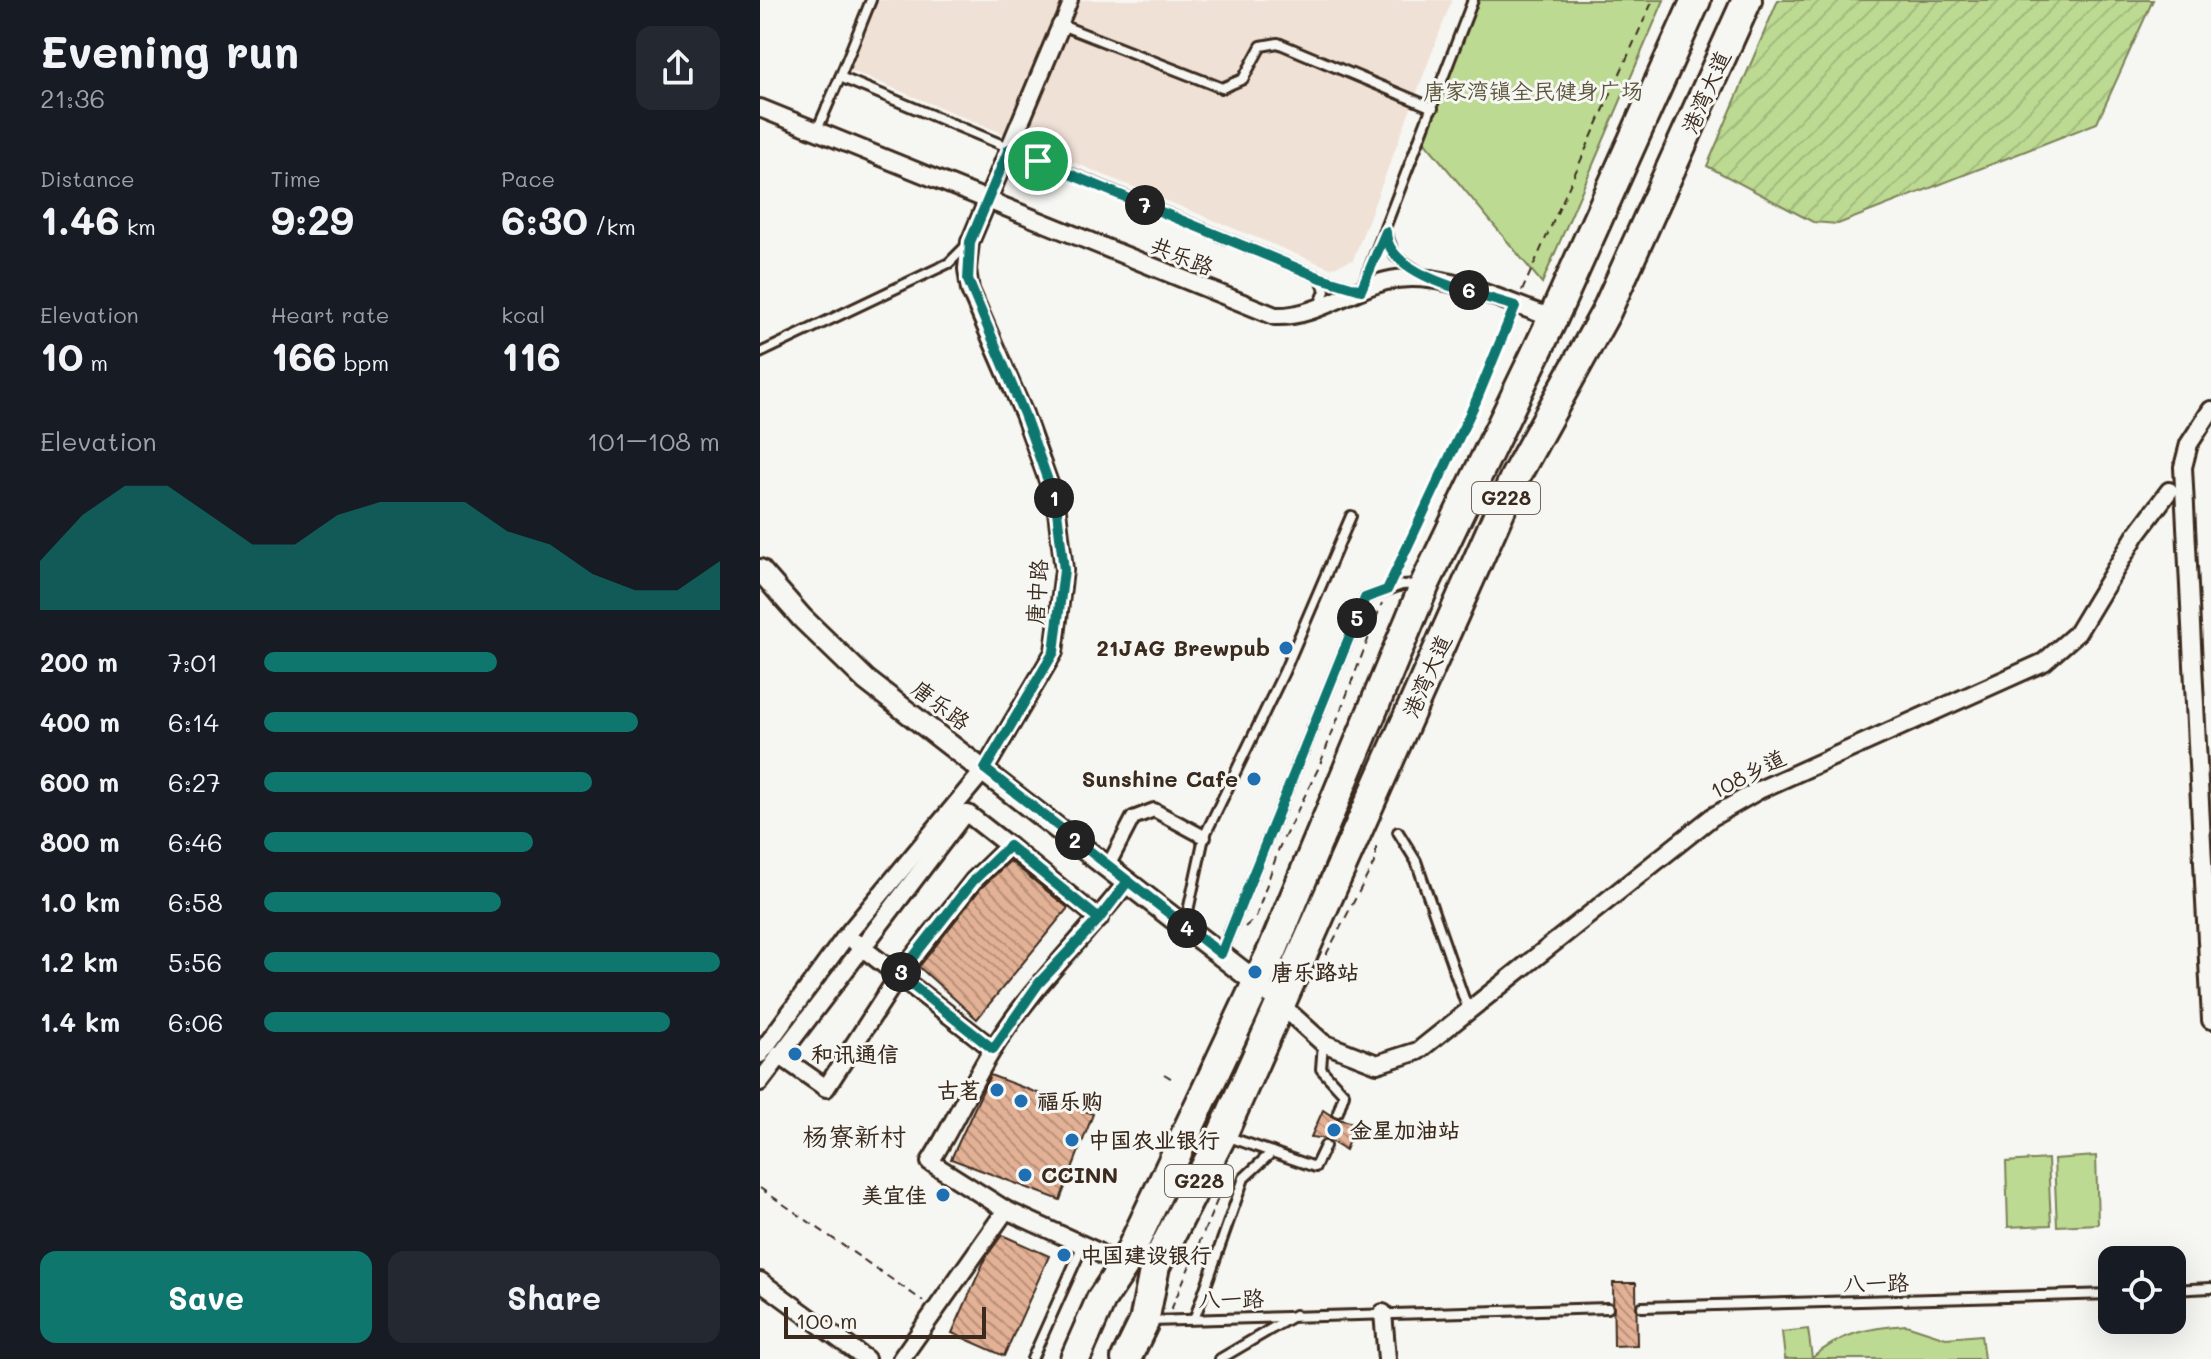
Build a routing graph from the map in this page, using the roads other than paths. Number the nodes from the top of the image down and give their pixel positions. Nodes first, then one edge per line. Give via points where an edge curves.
1 (871, 0) edge
2 (1071, 0) edge
3 (1473, 0) edge
4 (1696, 0) edge
5 (1747, 0) edge
6 (1061, 25) junction
7 (840, 77) junction
8 (760, 108) edge
9 (1433, 108) junction
10 (817, 131) junction
11 (1009, 149) junction
12 (985, 201) junction
13 (1386, 232) junction
14 (970, 242) junction
15 (1321, 278) junction
16 (1430, 278) junction
17 (1361, 290) junction
18 (1319, 306) junction
19 (1553, 318) junction
20 (760, 353) edge
21 (2211, 410) edge
22 (2169, 491) dead end
23 (1351, 516) dead end
24 (760, 570) edge
25 (1425, 584) junction
26 (985, 769) junction
27 (1398, 832) dead end
28 (1204, 837) junction
29 (1009, 846) junction
30 (1108, 866) junction
31 (1128, 881) junction
32 (1099, 919) junction
33 (1185, 926) junction
34 (846, 936) junction
35 (861, 947) junction
36 (1221, 954) junction
37 (899, 975) junction
38 (1257, 983) junction
39 (1280, 1004) junction
40 (1469, 1013) junction
41 (2211, 1020) edge
42 (1323, 1043) junction
43 (993, 1049) junction
44 (760, 1054) edge
45 (779, 1055) junction
46 (760, 1082) edge
47 (1338, 1112) dead end
48 (1222, 1135) junction
49 (1325, 1146) dead end
50 (1272, 1152) junction
51 (1006, 1210) junction
52 (1083, 1245) junction
53 (1123, 1267) junction
54 (760, 1281) edge
55 (2211, 1288) edge
56 (2186, 1289) edge
57 (2098, 1294) edge
58 (1642, 1307) dead end
59 (1608, 1308) dead end
60 (1383, 1313) junction
61 (1296, 1315) junction
62 (1195, 1317) junction
63 (1144, 1322) junction
64 (866, 1359) edge
65 (901, 1359) edge
66 (1032, 1359) edge
67 (1075, 1359) edge
68 (1126, 1359) edge
69 (1220, 1359) edge
70 (1387, 1359) edge

1 - 7 lane
2 - 6 street
3 - 9 lane
4 - 19 highway, 港湾大道 / G228
5 - 39 highway, 港湾大道 / G228 via 1606,312 1515,477
6 - 9 lane via 1222,88 1243,79 1261,46 1278,43
6 - 11 street, 唐中路
7 - 10 lane
7 - 11 lane
8 - 10 street, 共乐路
9 - 13 lane
10 - 12 street, 共乐路
11 - 12 street, 唐中路
11 - 15 lane
12 - 14 street, 唐中路
12 - 18 street, 共乐路 via 1275,316
13 - 16 lane via 1395,256
13 - 17 lane
14 - 20 lane via 949,263
14 - 26 street, 唐中路 via 970,290 1056,503 1064,570 1054,652
15 - 17 lane
15 - 18 lane via 1325,291
16 - 17 street, 共乐路 via 1385,281
16 - 19 street, 共乐路
17 - 18 street, 共乐路
19 - 25 highway, 港湾大道 / G228
21 - 41 street via 2189,444 2183,467
22 - 40 street, 108乡道 via 2077,633 2044,662 1759,790 1712,817
23 - 28 lane via 1284,672
24 - 26 street, 唐乐路 via 866,680
25 - 36 lane via 1365,598
25 - 38 highway, 港湾大道 / G228
26 - 30 street, 唐乐路
26 - 34 street, 唐中路
27 - 40 lane via 1416,861
28 - 30 street via 1154,810 1133,818
28 - 33 lane
29 - 32 street
29 - 35 street via 964,814
29 - 37 street via 973,881
30 - 31 street, 唐乐路
31 - 32 street
31 - 33 street, 唐乐路
32 - 43 street via 1039,983
33 - 36 street, 唐乐路
34 - 35 street
34 - 44 street, 唐中路
35 - 37 street
35 - 45 street
36 - 38 street, 唐乐路
37 - 43 street
37 - 45 street via 826,1088
38 - 39 street
38 - 53 highway, 港湾大道 / G228
39 - 42 street
39 - 48 highway, 港湾大道 / G228
40 - 42 street, 108乡道 via 1418,1051 1377,1064
42 - 47 lane via 1321,1069 1344,1094
43 - 51 street via 930,1162
45 - 46 street
48 - 50 lane
48 - 63 highway, 港湾大道 / G228 via 1155,1266
49 - 50 lane via 1315,1167
50 - 62 lane via 1244,1178
51 - 52 street
51 - 65 street
52 - 53 street
52 - 66 lane
53 - 67 highway, 港湾大道 / G228 via 1101,1300
54 - 64 street
55 - 56 lane
57 - 58 lane, 八一路
59 - 60 lane, 八一路
60 - 61 lane, 八一路
60 - 70 street
61 - 62 lane, 八一路
61 - 69 lane
62 - 63 lane, 八一路
63 - 68 highway, 港湾大道 / G228

